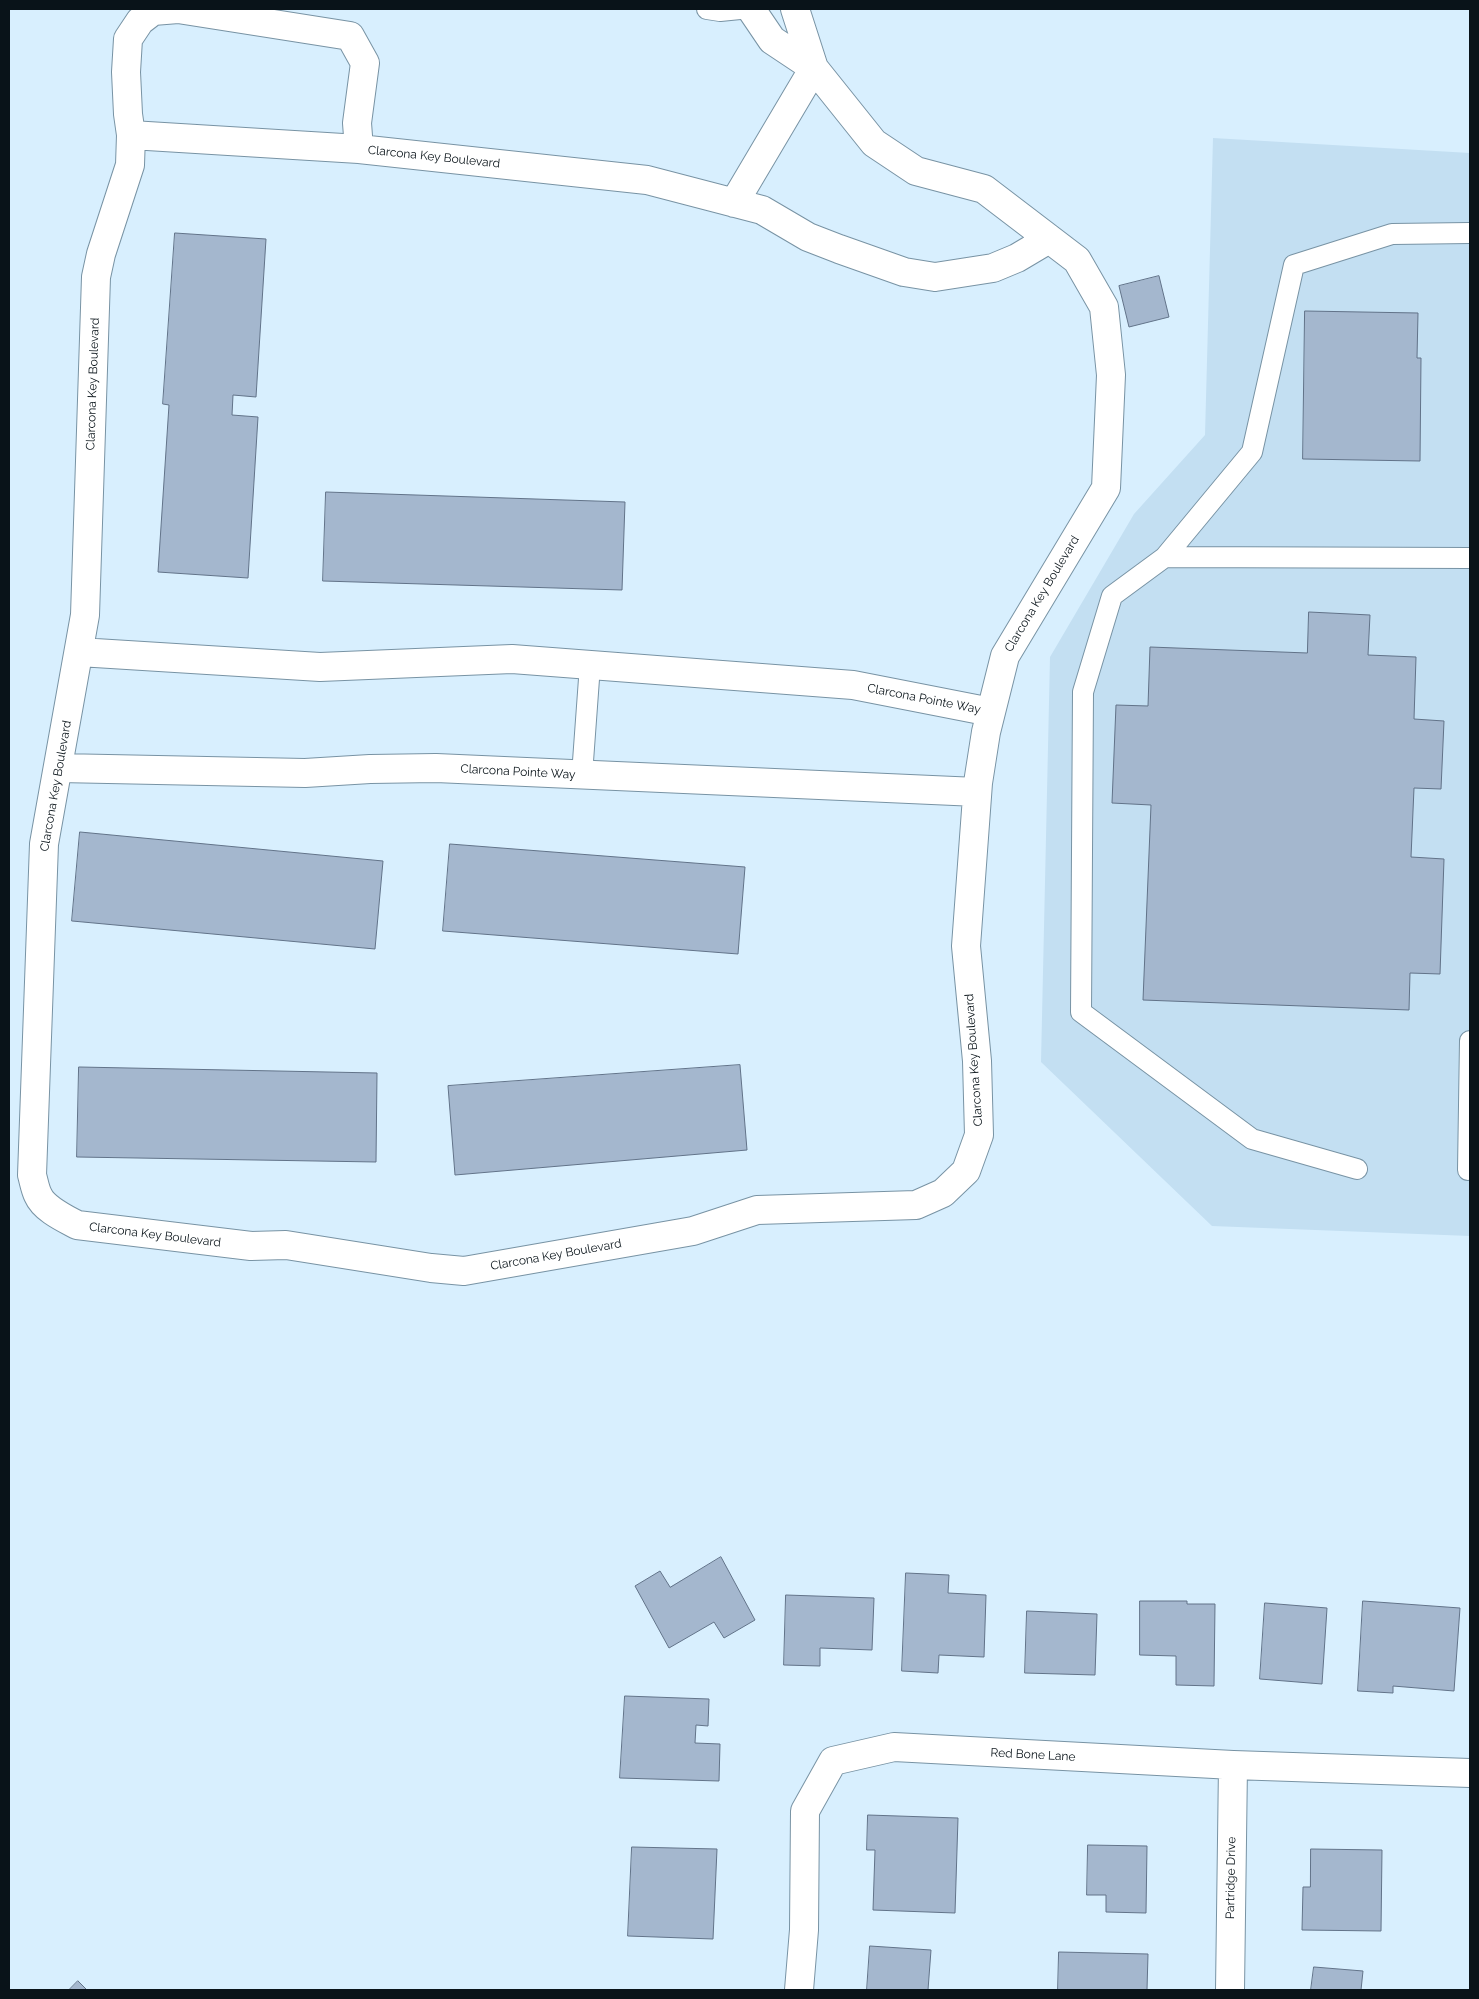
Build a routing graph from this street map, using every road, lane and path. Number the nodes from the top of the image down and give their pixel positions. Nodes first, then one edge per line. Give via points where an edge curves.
1 (707, 9) edge
2 (740, 9) edge
3 (751, 9) edge
4 (794, 9) edge
5 (814, 68) junction
6 (131, 135) junction
7 (359, 149) junction
8 (734, 203) junction
9 (1470, 233) edge
10 (1049, 239) junction
11 (1165, 557) junction
12 (1470, 558) edge
13 (79, 652) junction
14 (590, 665) junction
15 (991, 712) junction
16 (59, 768) junction
17 (582, 775) junction
18 (977, 792) junction
19 (1470, 1042) edge
20 (1357, 1169) dead end
21 (1468, 1170) dead end
22 (1233, 1765) junction
23 (1470, 1773) edge
24 (799, 1990) edge
25 (1230, 1990) edge

1 - 2 lane
3 - 5 street, Clarcona Key Boulevard via 772,40
4 - 5 street, Clarcona Key Boulevard
5 - 8 street
5 - 10 street, Clarcona Key Boulevard via 874,144 916,171 984,190
6 - 7 street
6 - 7 street, Clarcona Key Boulevard via 126,72 128,39 140,20 153,11 178,9 350,36 365,63 357,123
6 - 13 street, Clarcona Key Boulevard via 130,165 96,277 85,616
7 - 8 street, Clarcona Key Boulevard via 646,180
8 - 10 street, Clarcona Key Boulevard via 762,210 808,237 839,250 904,272 935,277 993,268
9 - 11 lane via 1392,234 1294,265 1252,452
10 - 15 street, Clarcona Key Boulevard via 1077,260 1104,307 1111,375 1106,488 1005,656
11 - 12 lane
11 - 20 lane via 1112,596 1083,692 1081,1012 1252,1139
13 - 14 street, Clarcona Pointe Way via 320,667 512,659
13 - 16 street, Clarcona Key Boulevard
14 - 15 street, Clarcona Pointe Way via 853,685
14 - 17 lane
15 - 18 street, Clarcona Key Boulevard
16 - 17 street, Clarcona Pointe Way via 305,773 436,768
16 - 18 street, Clarcona Key Boulevard via 44,844 32,1175 38,1196 58,1214 77,1225 250,1246 286,1245 464,1271 693,1231 757,1210 916,1205 943,1193 966,1171 980,1135 966,946
17 - 18 street, Clarcona Pointe Way
19 - 21 lane
22 - 23 street, Red Bone Lane
22 - 24 street, Red Bone Lane via 894,1747 834,1761 806,1811 804,1930
22 - 25 street, Partridge Drive

